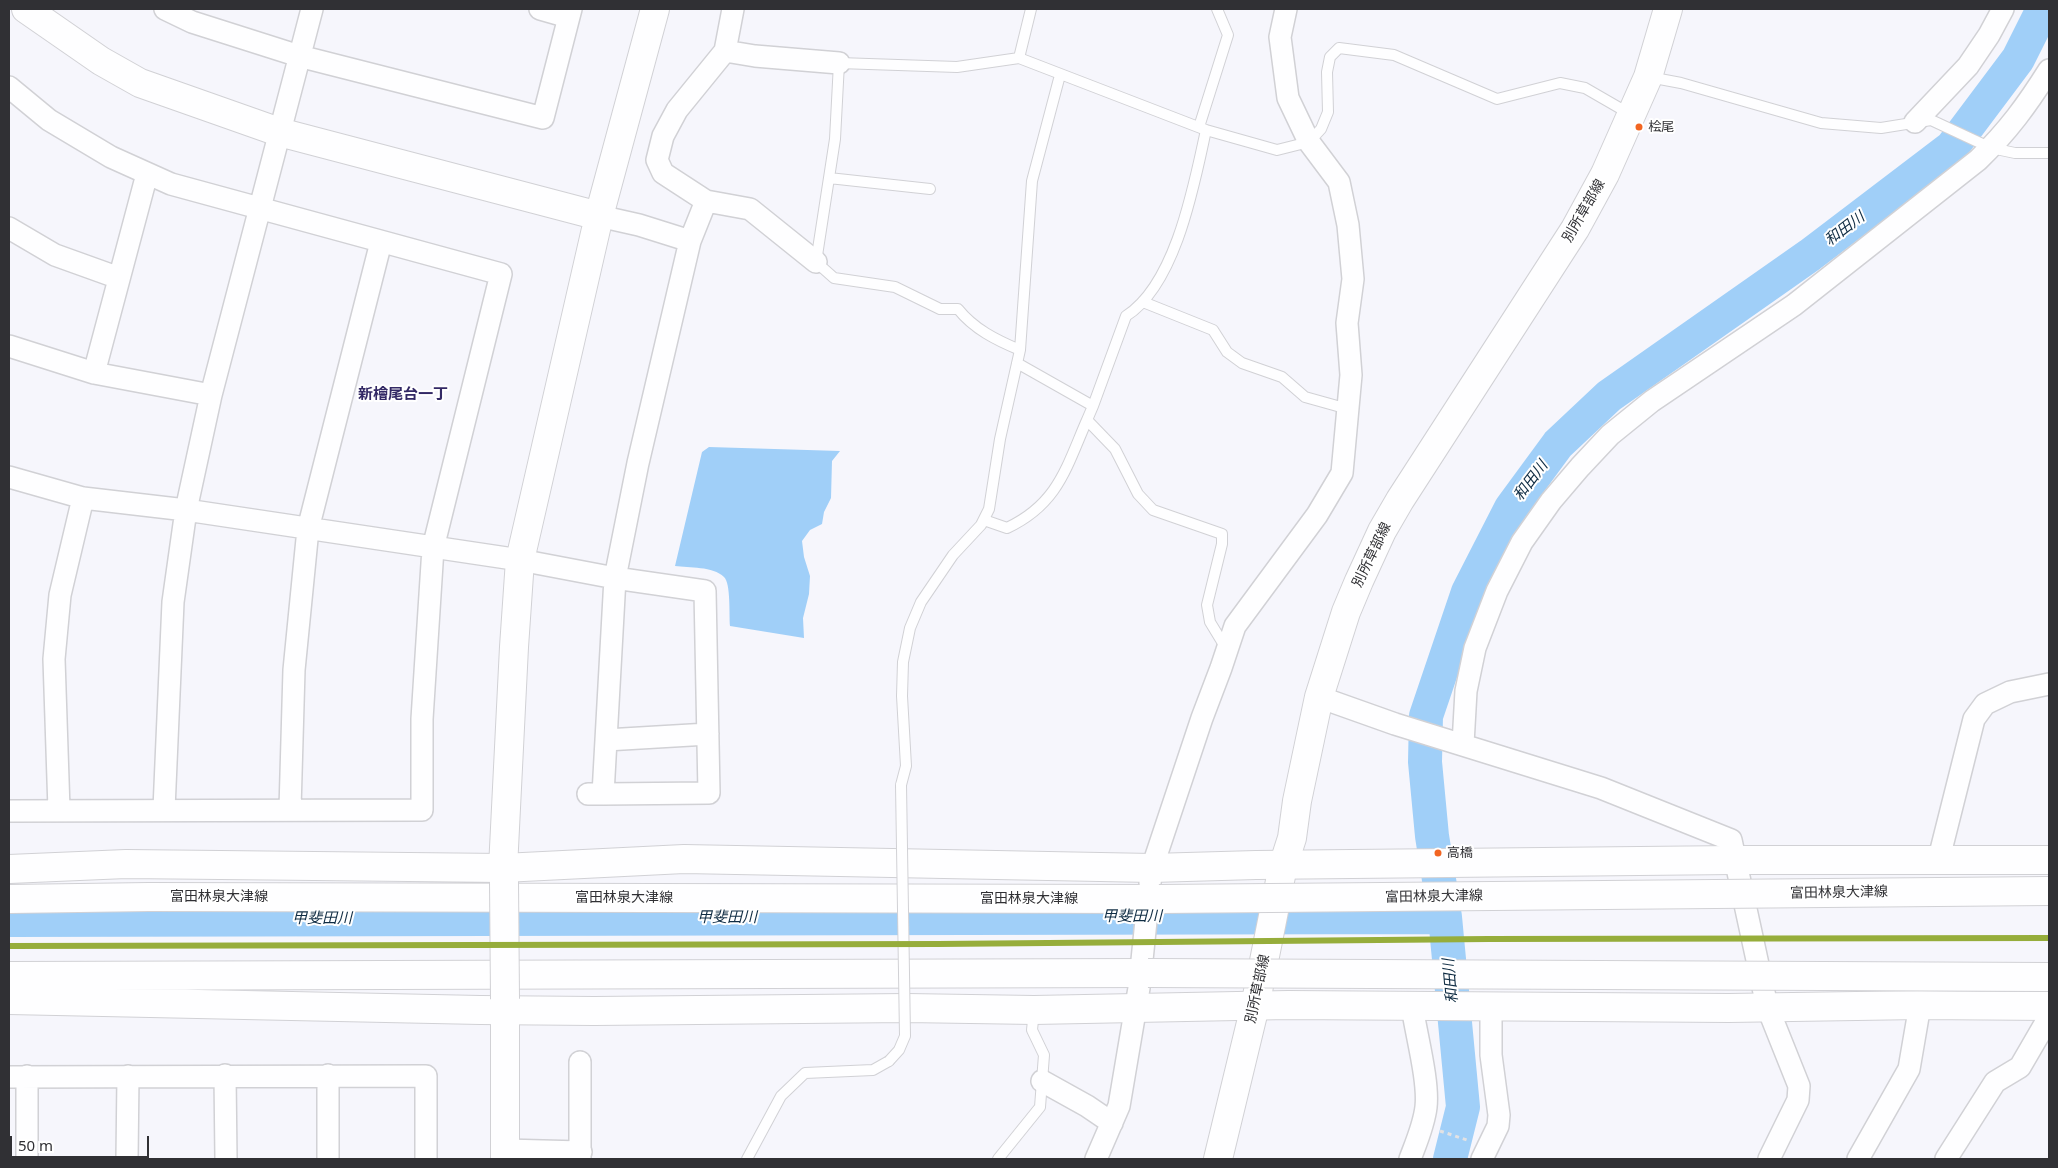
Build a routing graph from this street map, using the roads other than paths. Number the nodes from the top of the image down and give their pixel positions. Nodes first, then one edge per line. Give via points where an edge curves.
1 (26, 9) edge
2 (165, 9) edge
3 (312, 9) edge
4 (540, 9) edge
5 (655, 9) edge
6 (733, 9) edge
7 (1031, 9) edge
8 (1217, 9) edge
9 (1286, 9) edge
10 (1668, 9) edge
11 (2003, 9) edge
12 (570, 13) edge
13 (725, 51) junction
14 (299, 56) junction
15 (1019, 58) junction
16 (839, 63) junction
17 (2049, 70) edge
18 (1060, 75) junction
19 (1648, 77) junction
20 (9, 87) edge
21 (1631, 114) junction
22 (1923, 121) junction
23 (1202, 128) junction
24 (279, 132) junction
25 (1309, 142) junction
26 (1988, 147) junction
27 (2049, 153) edge
28 (147, 174) junction
29 (829, 178) junction
30 (930, 189) dead end
31 (706, 201) junction
32 (260, 209) junction
33 (599, 216) junction
34 (9, 228) edge
35 (381, 242) junction
36 (690, 242) junction
37 (816, 262) junction
38 (119, 278) junction
39 (1142, 302) junction
40 (9, 346) edge
41 (1020, 350) junction
42 (1017, 364) junction
43 (94, 373) junction
44 (211, 395) junction
45 (1093, 406) junction
46 (1348, 409) junction
47 (1087, 420) junction
48 (9, 476) edge
49 (83, 498) junction
50 (186, 510) junction
51 (984, 520) junction
52 (308, 529) junction
53 (433, 548) junction
54 (520, 560) junction
55 (615, 578) junction
56 (1227, 650) junction
57 (2049, 684) edge
58 (1319, 697) junction
59 (708, 734) junction
60 (606, 740) junction
61 (1460, 743) junction
62 (164, 809) junction
63 (290, 809) junction
64 (9, 810) edge
65 (59, 810) junction
66 (1735, 860) junction
67 (2049, 860) edge
68 (1938, 862) junction
69 (1283, 866) junction
70 (9, 869) edge
71 (504, 875) junction
72 (1152, 890) junction
73 (2049, 891) edge
74 (9, 899) edge
75 (9, 976) edge
76 (2049, 978) edge
77 (1142, 982) junction
78 (9, 1000) edge
79 (504, 1005) junction
80 (1920, 1005) junction
81 (1256, 1006) junction
82 (1417, 1006) junction
83 (1488, 1006) junction
84 (1767, 1006) junction
85 (2049, 1006) edge
86 (1034, 1010) junction
87 (2049, 1017) edge
88 (580, 1062) dead end
89 (226, 1075) junction
90 (328, 1075) junction
91 (18, 1076) edge
92 (128, 1076) junction
93 (1042, 1082) junction
94 (1112, 1123) junction
95 (1478, 1150) edge
96 (505, 1155) edge
97 (581, 1156) edge
98 (27, 1159) edge
99 (127, 1159) edge
100 (226, 1159) edge
101 (328, 1159) edge
102 (426, 1159) edge
103 (747, 1159) edge
104 (998, 1159) edge
105 (1096, 1159) edge
106 (1218, 1159) edge
107 (1410, 1159) edge
108 (1769, 1159) edge
109 (1858, 1159) edge
110 (1946, 1159) edge

1 - 24 main road via 101,61 140,83
2 - 14 street via 192,22
3 - 14 street
4 - 12 street
5 - 33 main road
6 - 13 street
7 - 15 lane
8 - 23 lane via 1228,35
9 - 25 street via 1280,37 1288,98
10 - 19 main road, 別所草部線
11 - 22 street via 1968,66
12 - 14 street via 543,118
13 - 16 street
13 - 31 street via 677,110 662,136 657,160 663,173
14 - 24 street
15 - 16 lane via 957,67
15 - 18 lane
16 - 29 lane via 835,139
17 - 26 street via 2005,134
18 - 23 lane
18 - 41 lane via 1032,181
19 - 21 main road, 別所草部線
19 - 22 lane via 1681,83 1821,123 1881,128
20 - 28 street via 48,120
21 - 25 lane via 1585,88 1560,83 1497,99 1394,55 1339,48 1330,56 1327,72 1328,112 1321,129
21 - 58 main road, 別所草部線 via 1605,174 1574,229 1382,531 1346,612
22 - 26 lane
23 - 25 lane via 1277,150
23 - 39 lane via 1194,186 1179,236 1156,286
24 - 32 street
24 - 33 main road
25 - 46 street via 1339,182 1348,225 1353,279 1347,323 1351,375
26 - 27 lane via 2015,153
26 - 61 street via 1937,195 1794,305 1652,401 1610,435 1580,468 1522,542 1497,591 1475,648
28 - 32 street
28 - 38 street
29 - 30 lane
29 - 37 lane
31 - 36 street
31 - 37 street via 750,209
32 - 35 street
32 - 44 street
33 - 36 street
33 - 54 main road
34 - 38 street via 54,255
35 - 52 street
35 - 53 street via 501,274
36 - 55 street via 638,463
37 - 41 lane via 834,278 895,287 940,309 958,309 968,321 995,340
38 - 43 street
39 - 45 lane via 1126,316
39 - 46 lane via 1214,330 1227,352 1242,362 1282,377 1305,397
40 - 43 street
41 - 42 lane
42 - 45 lane
42 - 51 lane via 989,509
43 - 44 street
44 - 50 street
45 - 47 lane
46 - 56 street via 1342,472 1317,515 1235,626
47 - 51 lane via 1058,484 1046,502 1026,519 1007,528
47 - 56 lane via 1115,449 1138,494 1152,510 1222,534 1207,605 1210,622
48 - 49 street
49 - 50 street
49 - 65 street via 60,595 54,659
50 - 52 street
50 - 62 street via 172,602
51 - 103 lane, bridge via 953,554 921,602 910,628 903,662 906,766 901,785 905,1036 889,1061 873,1070 806,1073 782,1096
52 - 53 street
52 - 63 street via 294,670
53 - 54 street
53 - 63 street via 422,719 422,810
54 - 55 street
54 - 71 main road
55 - 59 street via 705,591
55 - 60 street
56 - 72 street via 1202,718
57 - 68 street via 2010,692 1985,704 1974,719
58 - 61 street
58 - 69 main road, 別所草部線 via 1292,838
59 - 60 street
59 - 60 street via 709,793 595,794
61 - 66 street via 1601,788 1731,840
62 - 63 street
62 - 65 street
64 - 65 street
66 - 68 main road
66 - 69 main road
66 - 84 street
67 - 68 main road
69 - 72 main road
69 - 81 main road, 別所草部線
70 - 71 main road via 126,864
71 - 72 main road via 684,859
71 - 79 main road, bridge
72 - 73 main road, 富田林泉大津線, bridge
72 - 74 main road, 富田林泉大津線
72 - 77 street
75 - 77 main road
76 - 77 main road, bridge
77 - 81 main road
77 - 86 main road
77 - 94 street via 1119,1106
78 - 79 main road
79 - 86 main road
79 - 96 main road
80 - 84 main road
80 - 85 main road
80 - 109 street via 1909,1069
81 - 82 main road
81 - 106 main road, 別所草部線
82 - 83 main road
82 - 107 street via 1426,1106
83 - 84 main road
83 - 95 street via 1499,1116 1498,1126
84 - 108 street via 1799,1086 1798,1100
86 - 93 lane via 1032,1030 1044,1055
87 - 110 street via 2020,1067 1995,1082
88 - 97 street
89 - 90 street
89 - 92 street
89 - 100 street
90 - 101 street
90 - 102 street via 426,1076
91 - 92 street
91 - 98 street
92 - 99 street
93 - 94 street
93 - 104 lane via 1040,1107
94 - 105 street
96 - 97 street

